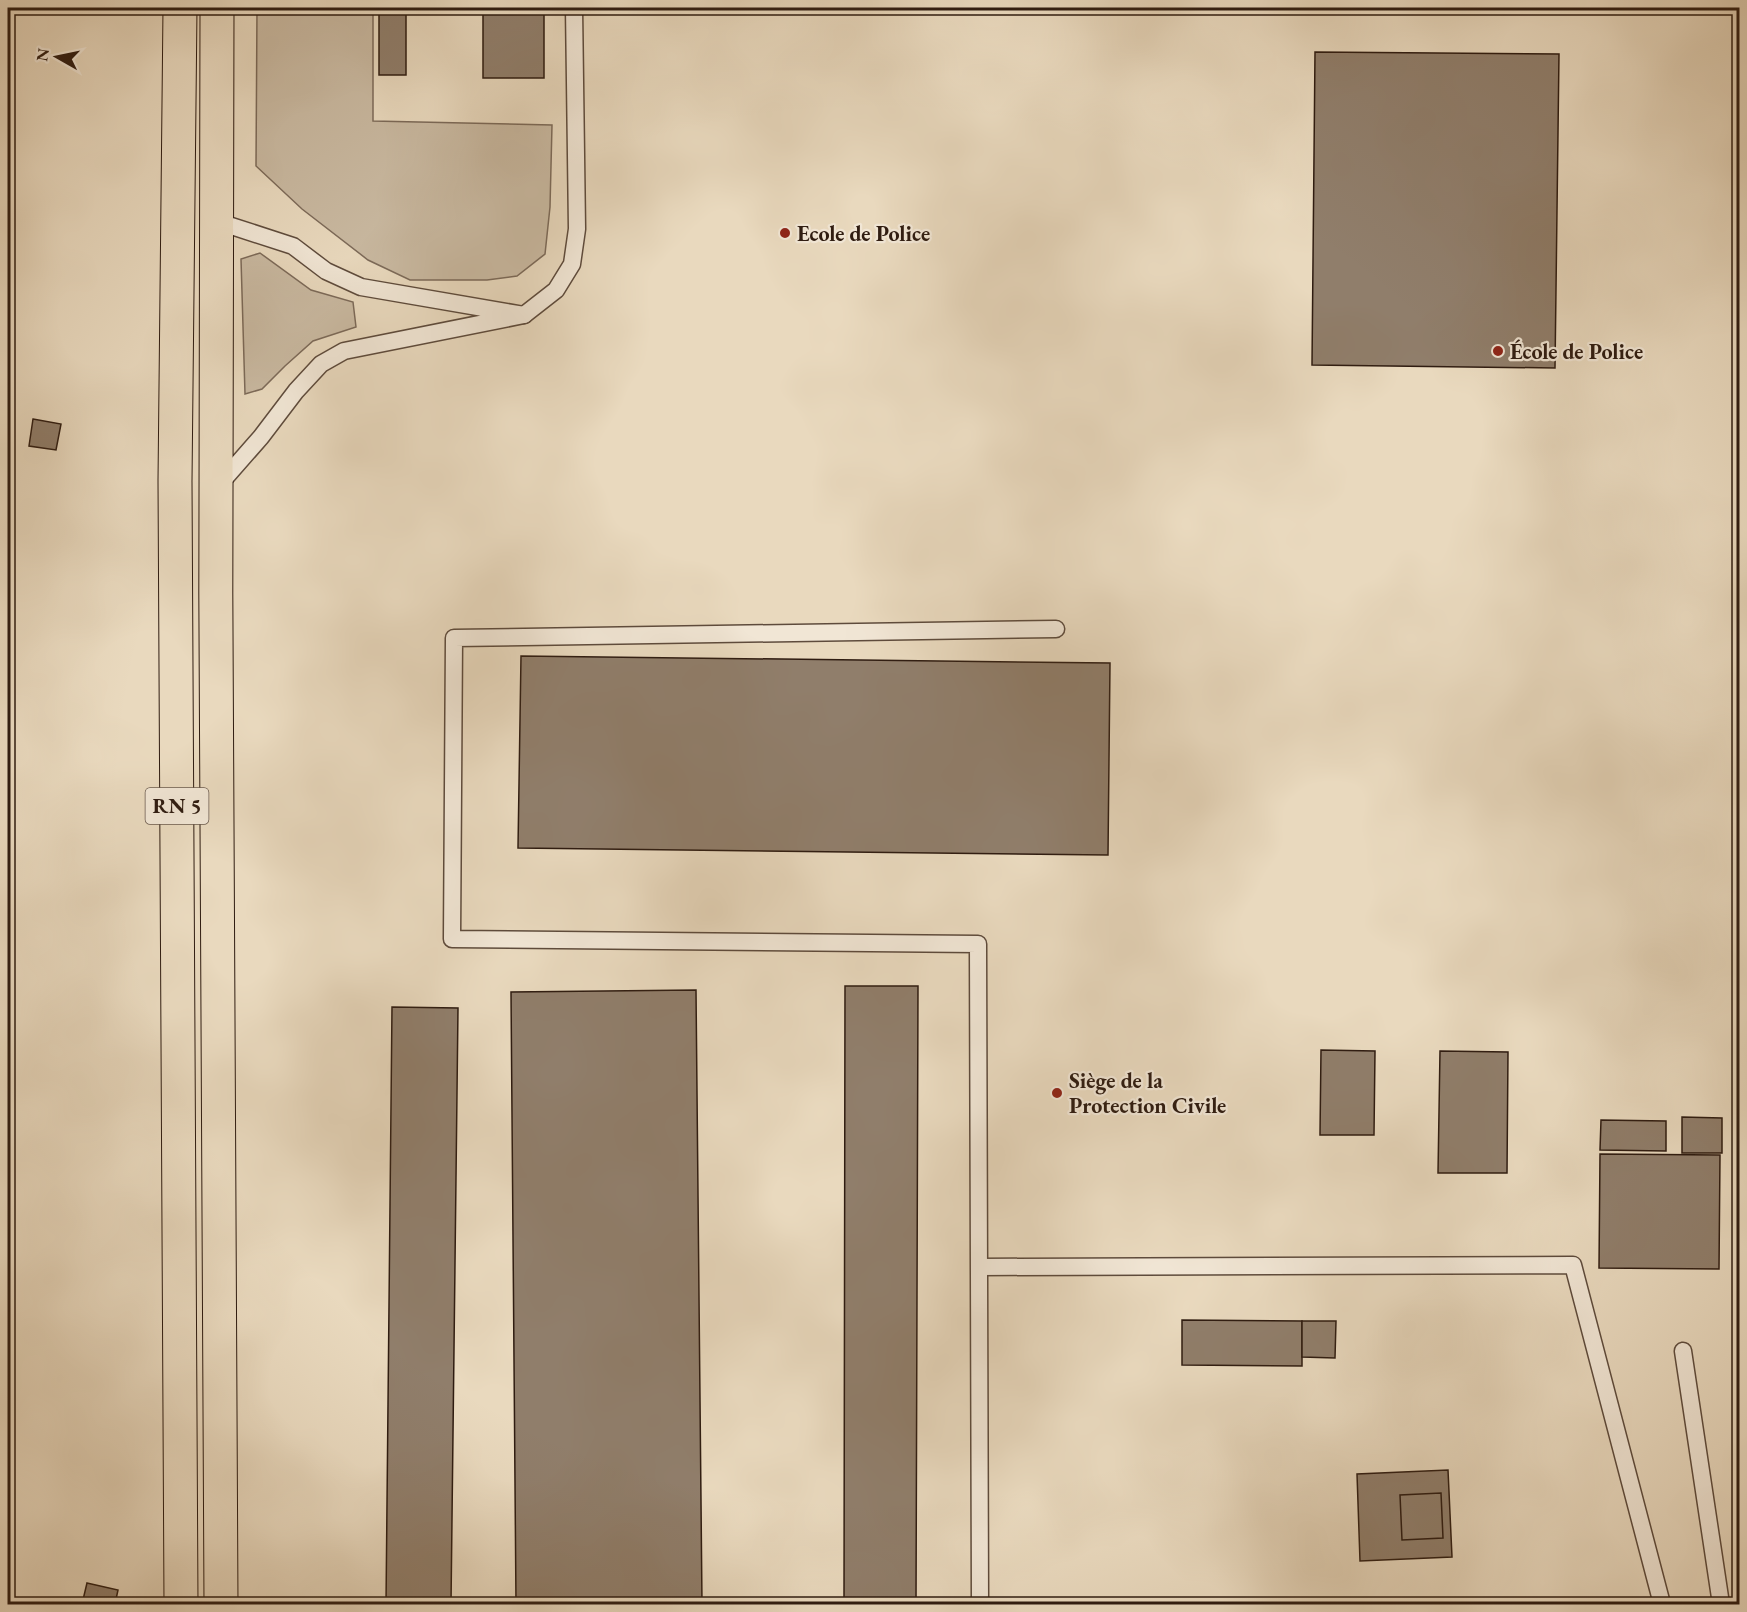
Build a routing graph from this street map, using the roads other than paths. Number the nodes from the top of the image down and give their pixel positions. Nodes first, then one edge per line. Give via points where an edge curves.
1 (180, 8) edge
2 (217, 8) edge
3 (574, 8) edge
4 (178, 221) junction
5 (216, 221) junction
6 (524, 315) junction
7 (216, 489) junction
8 (1056, 629) dead end
9 (980, 1267) junction
10 (1683, 1351) dead end
11 (181, 1605) edge
12 (221, 1605) edge
13 (980, 1605) edge
14 (1662, 1605) edge
15 (1721, 1605) edge

1 - 4 highway, RN 5
2 - 5 highway, RN 5
3 - 6 lane via 577,229 572,264 556,290
4 - 5 highway
4 - 11 highway, RN 5 via 175,493
5 - 6 lane via 293,246 326,271 361,287
5 - 7 highway, RN 5
6 - 7 lane via 344,351 321,364
7 - 12 highway, RN 5 via 216,1174
8 - 9 lane via 454,638 452,939 978,944
9 - 13 lane
9 - 14 lane via 1574,1265
10 - 15 lane

